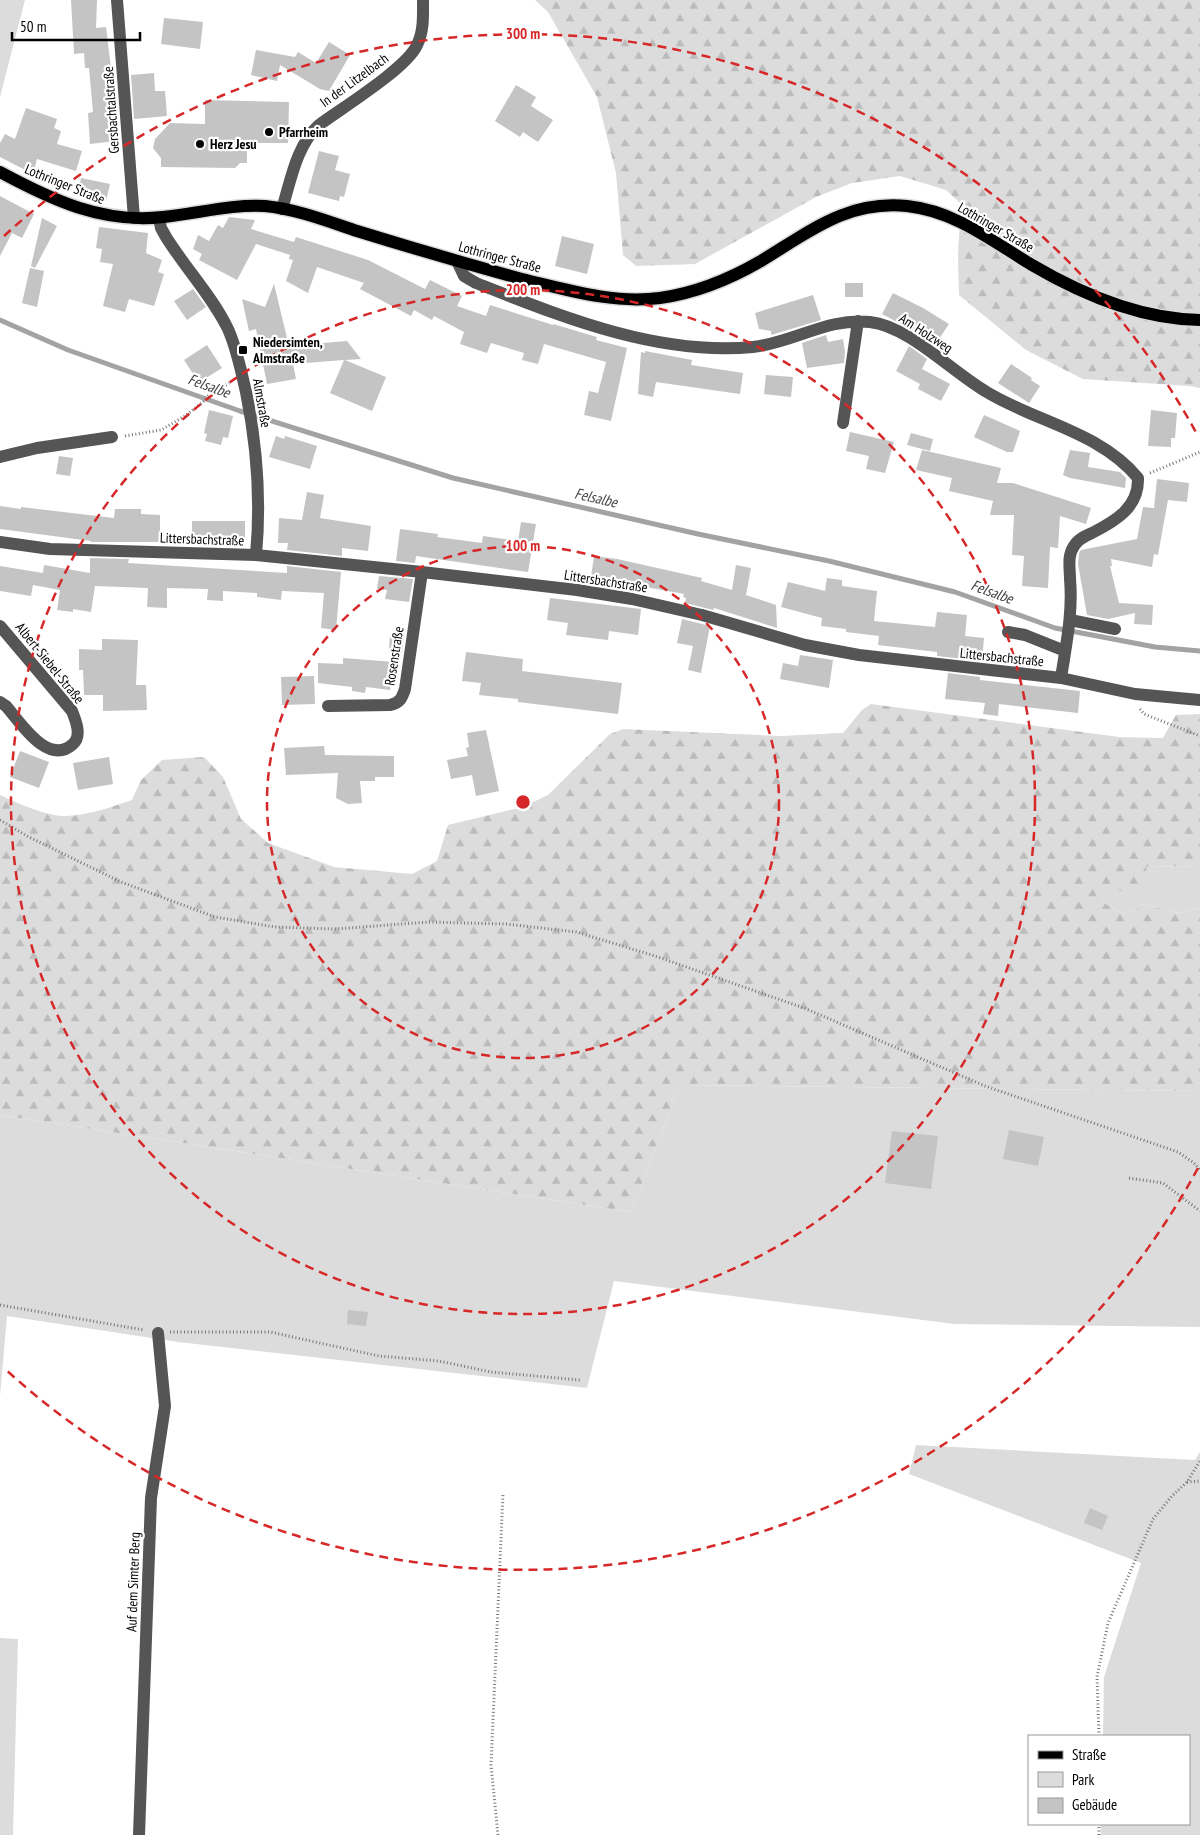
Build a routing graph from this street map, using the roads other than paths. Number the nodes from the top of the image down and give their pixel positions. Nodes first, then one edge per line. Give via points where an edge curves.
1 (117, 0) edge
2 (423, 0) edge
3 (0, 172) edge
4 (282, 209) junction
5 (134, 218) junction
6 (159, 218) junction
7 (456, 261) junction
8 (1200, 320) edge
9 (858, 321) junction
10 (843, 423) dead end
11 (112, 437) road end
12 (0, 457) edge
13 (0, 542) edge
14 (256, 556) junction
15 (422, 572) junction
16 (1070, 622) junction
17 (0, 626) edge
18 (1115, 629) dead end
19 (1008, 632) dead end
20 (1066, 647) junction
21 (1060, 678) junction
22 (1200, 700) edge
23 (0, 702) edge
24 (328, 706) dead end
25 (158, 1333) road end
26 (139, 1835) edge

1 - 5 street, Gersbachtalstraße
2 - 4 street, In der Litzelbach via 423,26 414,51 396,70 310,133 296,163
3 - 5 main road, Lothringer Straße via 76,207 105,216
4 - 6 main road, Lothringer Straße via 245,206
4 - 7 main road, Lothringer Straße
5 - 6 main road, Lothringer Straße
6 - 14 street, Almstraße via 170,245 225,323 235,349 252,423 258,490
7 - 8 main road, Lothringer Straße via 607,298 660,298 718,283 852,210 880,205 907,206 937,211 958,220 1072,288 1114,305
7 - 9 street, Am Holzweg via 464,276 476,283 552,313 674,344 702,348 755,347 836,323
9 - 10 street
9 - 16 street, Am Holzweg via 888,326 903,334 984,391 1090,440 1116,457 1138,478 1136,494 1128,509 1106,526 1080,539 1072,548 1069,564
11 - 12 street
13 - 14 street, Littersbachstraße via 50,549
14 - 15 street, Littersbachstraße
15 - 21 street, Littersbachstraße via 632,599 702,615 805,645 859,655
15 - 24 street, Rosenstraße via 406,689 402,698 397,704 390,705
16 - 18 street
16 - 20 street
17 - 23 street, Albert-Siebel-Straße via 72,711 78,735 75,743 58,750 45,747
19 - 20 street
20 - 21 street
21 - 22 street, Littersbachstraße via 1134,694
25 - 26 street, Auf dem Simter Berg via 165,1406 151,1498

